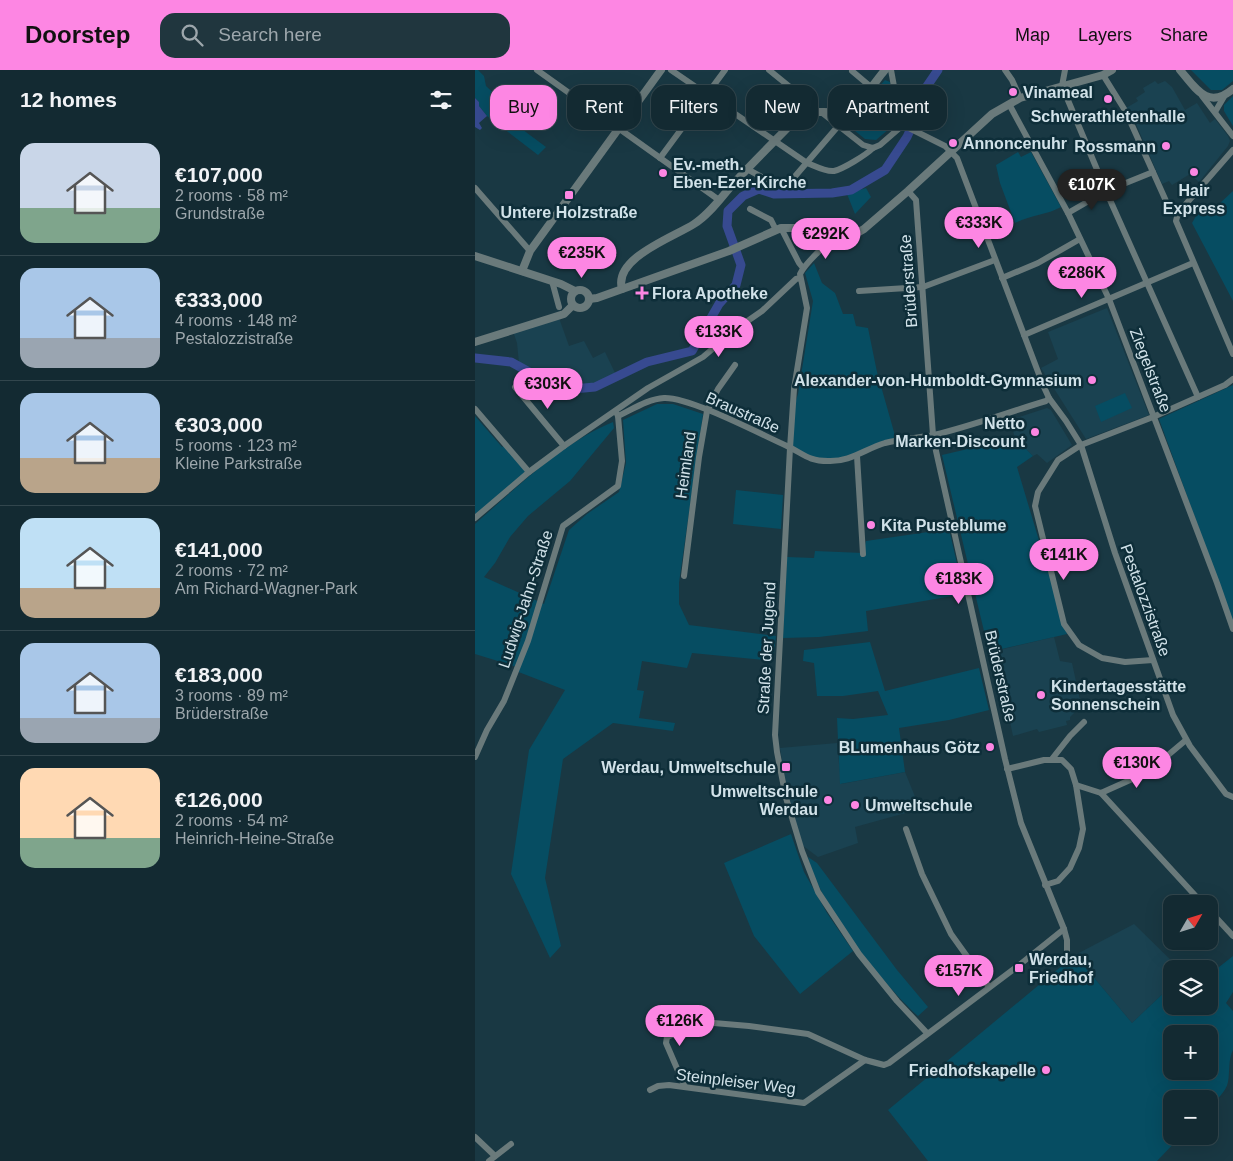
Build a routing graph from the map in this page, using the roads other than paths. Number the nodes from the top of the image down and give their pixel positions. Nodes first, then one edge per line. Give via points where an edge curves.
1 (537, 70) edge
2 (661, 70) edge
3 (671, 70) edge
4 (725, 70) edge
5 (769, 70) edge
6 (885, 70) edge
7 (891, 70) edge
8 (1005, 70) edge
9 (1065, 70) edge
10 (1112, 70) edge
11 (1180, 70) edge
12 (851, 71) edge
13 (1103, 75) junction
14 (694, 85) edge
15 (714, 85) edge
16 (788, 85) edge
17 (868, 85) edge
18 (873, 85) edge
19 (894, 85) edge
20 (1062, 86) junction
21 (1233, 89) edge
22 (567, 91) edge
23 (1225, 95) junction
24 (1202, 96) junction
25 (641, 98) edge
26 (1020, 98) junction
27 (1009, 104) junction
28 (818, 112) edge
29 (821, 112) junction
30 (828, 112) edge
31 (1215, 112) junction
32 (736, 114) edge
33 (828, 117) edge
34 (618, 130) edge
35 (622, 130) edge
36 (681, 130) edge
37 (785, 130) edge
38 (836, 130) edge
39 (844, 130) edge
40 (900, 130) edge
41 (912, 130) edge
42 (1233, 136) edge
43 (774, 141) junction
44 (873, 148) junction
45 (1233, 150) edge
46 (951, 152) junction
47 (660, 158) junction
48 (807, 163) junction
49 (747, 169) junction
50 (1153, 172) junction
51 (475, 188) edge
52 (908, 191) junction
53 (1106, 191) junction
54 (719, 200) junction
55 (750, 209) dead end
56 (1068, 213) junction
57 (1179, 213) junction
58 (779, 229) junction
59 (830, 238) junction
60 (1080, 239) junction
61 (531, 251) junction
62 (475, 256) edge
63 (995, 260) junction
64 (1193, 263) junction
65 (803, 268) junction
66 (522, 271) junction
67 (800, 278) junction
68 (1002, 278) junction
69 (552, 281) junction
70 (1149, 282) junction
71 (923, 287) junction
72 (622, 289) junction
73 (575, 291) junction
74 (859, 291) dead end
75 (589, 299) junction
76 (1109, 300) junction
77 (573, 306) junction
78 (559, 307) dead end
79 (1024, 335) junction
80 (475, 342) edge
81 (1233, 354) edge
82 (735, 365) dead end
83 (1233, 380) edge
84 (515, 387) dead end
85 (1198, 397) junction
86 (1049, 398) junction
87 (475, 409) edge
88 (707, 411) junction
89 (616, 413) junction
90 (1153, 416) junction
91 (933, 435) junction
92 (564, 446) junction
93 (1081, 446) junction
94 (790, 448) junction
95 (857, 456) junction
96 (529, 472) junction
97 (475, 518) edge
98 (863, 554) dead end
99 (685, 576) dead end
100 (1233, 629) edge
101 (1153, 660) junction
102 (1084, 722) dead end
103 (1186, 740) junction
104 (475, 757) edge
105 (1052, 759) junction
106 (1007, 769) junction
107 (1077, 784) junction
108 (1101, 793) junction
109 (1233, 797) edge
110 (906, 829) dead end
111 (1045, 885) junction
112 (1195, 895) edge
113 (1218, 920) edge
114 (1064, 930) junction
115 (1233, 936) edge
116 (1067, 953) dead end
117 (989, 987) junction
118 (656, 1017) dead end
119 (927, 1033) junction
120 (667, 1037) junction
121 (865, 1060) junction
122 (685, 1087) junction
123 (650, 1090) dead end
124 (475, 1136) edge
125 (511, 1144) dead end
126 (492, 1159) edge

1 - 22 street
2 - 25 street
3 - 14 street
4 - 15 street
5 - 16 street
6 - 18 street
7 - 19 street
8 - 26 street
9 - 20 street
10 - 13 street
11 - 24 street
12 - 17 street
13 - 20 street
13 - 50 street via 1126,112
20 - 26 street
20 - 53 street
21 - 23 street
23 - 24 street
23 - 31 street
24 - 31 street
26 - 27 street
27 - 46 street via 992,114
27 - 56 street, Ziegelstraße
28 - 29 street
29 - 30 street
29 - 33 street
31 - 42 street
32 - 43 street
34 - 61 street
35 - 47 street
36 - 47 street
37 - 43 street
38 - 48 street
39 - 44 street via 863,145
40 - 44 street
41 - 46 street
43 - 48 street
43 - 49 street
44 - 48 street via 834,171
45 - 57 street
46 - 52 street
46 - 63 street, Pestalozzistraße via 957,158
47 - 54 street
48 - 49 street via 791,181 769,181
49 - 54 street
50 - 53 street
50 - 57 street via 1166,202
51 - 61 street
52 - 59 street via 855,236 845,240
52 - 71 street, Brüderstraße via 916,200
53 - 56 street
53 - 70 street
54 - 72 street via 696,223 645,250 631,262 625,269
55 - 58 street via 771,220
56 - 60 street, Ziegelstraße
57 - 64 street via 1177,226
58 - 59 street via 795,228
58 - 65 street
58 - 72 street via 729,251
59 - 65 street
60 - 68 street via 1038,263
60 - 76 street, Ziegelstraße
61 - 66 street
62 - 66 street
63 - 68 street, Pestalozzistraße
63 - 71 street
64 - 70 street
64 - 81 street
65 - 67 street, Straße der Jugend
66 - 69 street
67 - 89 street via 791,282 762,311 703,357 648,388
67 - 94 street, Straße der Jugend via 807,308 794,390
68 - 79 street, Pestalozzistraße
69 - 73 street
69 - 78 street
70 - 76 street
70 - 85 street
71 - 74 street
71 - 91 street, Brüderstraße
72 - 75 street
73 - 75 street via 585,291
73 - 77 street via 571,297
75 - 77 street via 585,307
76 - 79 street
76 - 90 street, Ziegelstraße
77 - 80 street via 564,314
79 - 86 street, Pestalozzistraße
82 - 88 street, Heimland
83 - 85 street
84 - 92 street
85 - 90 street
86 - 91 street, Braustraße
86 - 93 street, Pestalozzistraße
87 - 96 street
88 - 89 street, Braustraße via 665,398
88 - 94 street, Braustraße
88 - 99 street, Heimland
89 - 92 street
89 - 104 street, Ludwig-Jahn-Straße via 622,461 618,486 563,526 529,641
90 - 93 street
90 - 100 street, Ziegelstraße
91 - 95 street, Braustraße via 886,443
91 - 106 street, Brüderstraße
92 - 96 street
93 - 101 street, Pestalozzistraße
93 - 101 street via 1059,460 1038,492 1035,506 1064,624 1079,645 1102,658 1125,662
94 - 95 street, Braustraße via 817,461 842,461
94 - 119 street, Straße der Jugend via 775,735 786,798 805,859 831,914 859,954
95 - 98 street
96 - 97 street
101 - 103 street, Pestalozzistraße
102 - 105 street
103 - 108 street via 1139,776
103 - 109 street, Pestalozzistraße via 1226,794
105 - 106 street
105 - 107 street via 1066,764
106 - 111 street, Brüderstraße via 1021,823
107 - 108 street
107 - 111 street via 1083,829 1079,848 1070,868 1058,881
108 - 112 street
110 - 117 street via 922,874 951,934
111 - 114 street, Brüderstraße
113 - 115 street
114 - 116 street, Brüderstraße
114 - 117 street
117 - 119 street
118 - 120 street
119 - 121 street via 889,1063 884,1065
120 - 121 street via 702,1022 749,1026 808,1034
120 - 122 street via 666,1042
121 - 122 street, Steinpleiser Weg via 804,1103
122 - 123 street, Steinpleiser Weg via 669,1085
124 - 126 street
125 - 126 street

